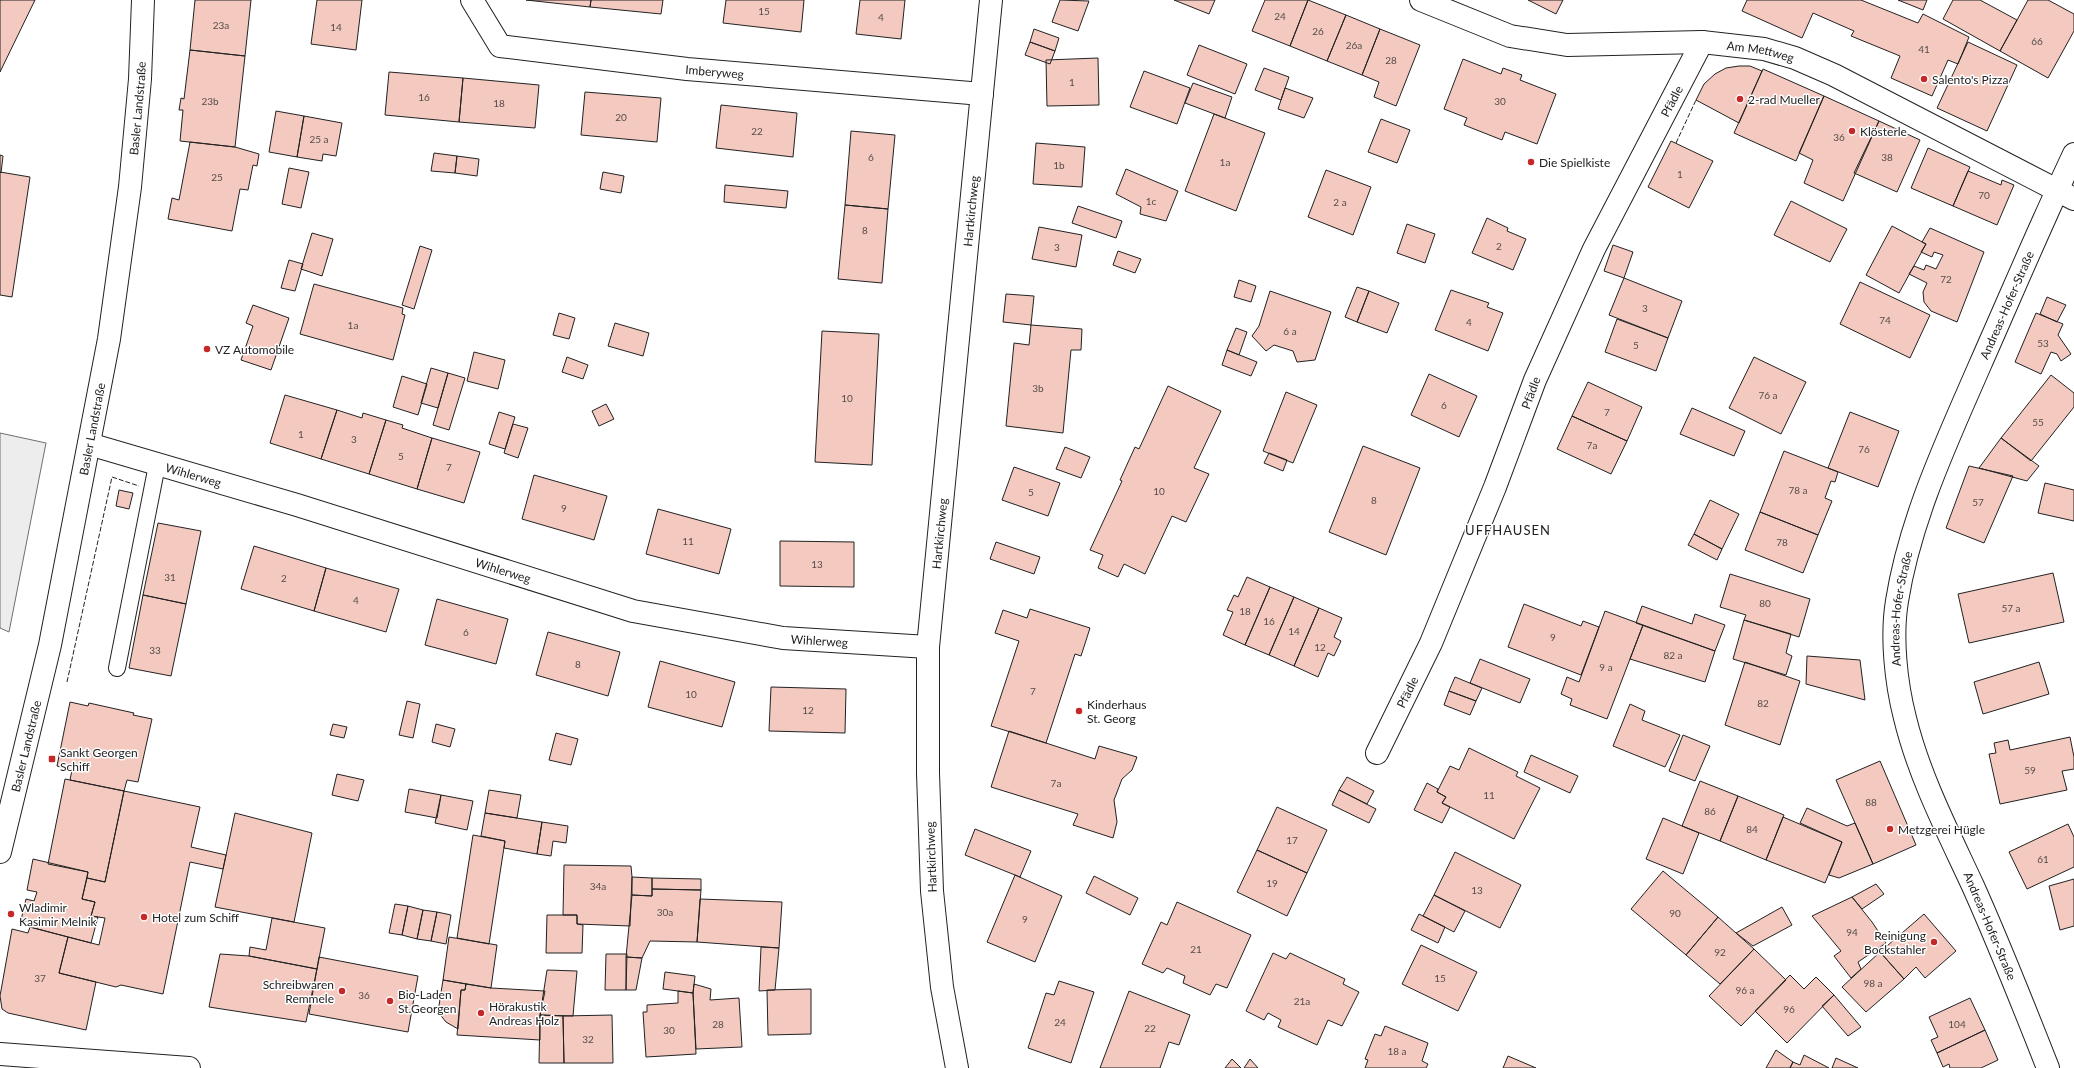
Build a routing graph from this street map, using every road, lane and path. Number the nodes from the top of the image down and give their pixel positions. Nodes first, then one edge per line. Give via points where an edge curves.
1 (143, 0) edge
2 (472, 0) edge
3 (991, 0) edge
4 (1421, 0) edge
5 (1702, 42) junction
6 (982, 94) junction
7 (2074, 154) edge
8 (2065, 195) edge
9 (89, 444) junction
10 (157, 464) junction
11 (928, 647) junction
12 (117, 668) dead end
13 (1377, 753) dead end
14 (0, 852) edge
15 (0, 1054) edge
16 (189, 1068) edge
17 (957, 1068) edge
18 (2048, 1068) edge

1 - 9 street, Basler Landstraße via 140,80 130,187 109,339
2 - 6 street, Imberyweg via 500,46 687,69
3 - 6 street, Hartkirchweg
4 - 5 street, Am Mettweg via 1510,36 1567,45
5 - 8 street, Am Mettweg via 1764,49 1795,58 1834,75
5 - 13 street, Pfädle via 1591,256 1535,380 1431,643
6 - 11 street, Hartkirchweg
7 - 8 street, Andreas-Hofer-Straße
8 - 18 street, Andreas-Hofer-Straße via 1949,435 1920,510 1906,556 1896,604 1895,651 1900,695 1914,749 2004,955
9 - 10 street, Wihlerweg
9 - 14 street, Basler Landstraße via 50,645
10 - 11 street, Wihlerweg via 633,611 783,638
10 - 12 lane
11 - 17 street, Hartkirchweg via 928,773 932,891 942,987
15 - 16 street

